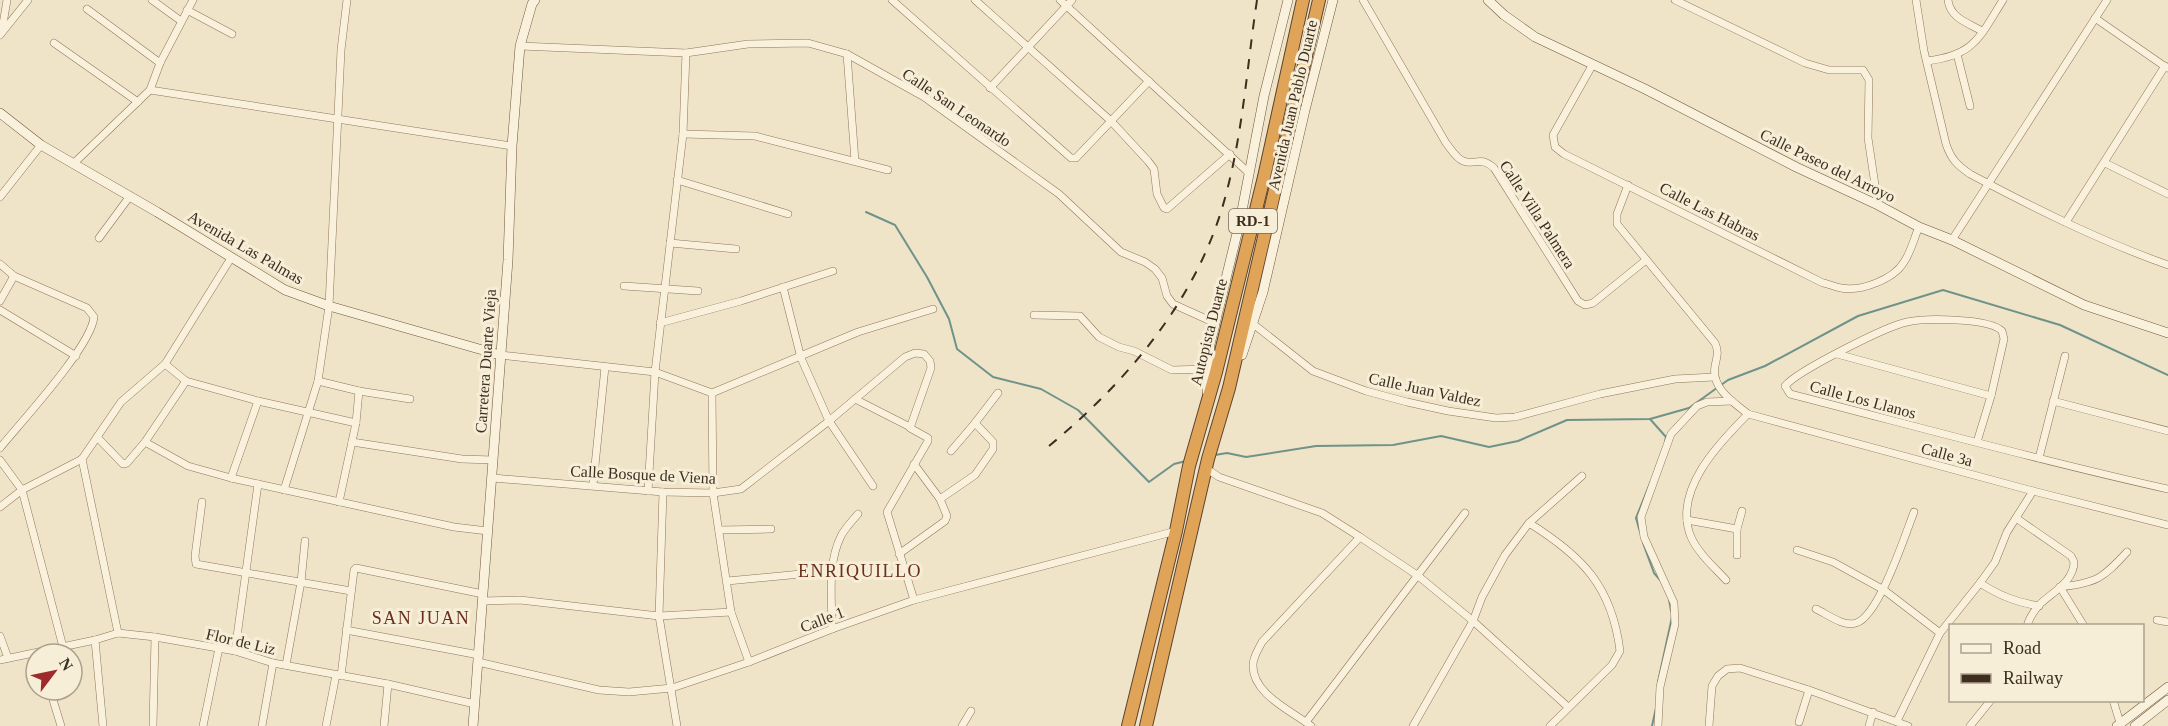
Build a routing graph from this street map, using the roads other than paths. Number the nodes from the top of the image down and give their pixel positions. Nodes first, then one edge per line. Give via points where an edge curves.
1 (7, 0) edge
2 (28, 0) edge
3 (152, 0) edge
4 (193, 0) edge
5 (347, 0) edge
6 (535, 0) edge
7 (975, 0) edge
8 (1060, 0) edge
9 (1288, 0) edge
10 (1303, 0) edge
11 (1319, 0) edge
12 (1334, 0) edge
13 (1363, 0) edge
14 (1488, 0) edge
15 (1675, 0) edge
16 (1916, 0) edge
17 (1947, 0) edge
18 (2003, 0) edge
19 (2107, 0) edge
20 (897, 2) edge
21 (1069, 3) edge
22 (87, 9) dead end
23 (187, 10) junction
24 (2095, 18) junction
25 (181, 21) junction
26 (1982, 32) junction
27 (1, 33) edge
28 (232, 34) dead end
29 (54, 43) dead end
30 (520, 46) junction
31 (1028, 46) junction
32 (686, 53) junction
33 (847, 54) junction
34 (1957, 54) junction
35 (1927, 61) junction
36 (160, 63) junction
37 (1593, 64) junction
38 (2167, 68) edge
39 (1149, 81) junction
40 (990, 88) junction
41 (150, 90) junction
42 (138, 102) junction
43 (1970, 106) dead end
44 (0, 114) edge
45 (338, 120) junction
46 (1112, 121) junction
47 (683, 134) junction
48 (41, 145) junction
49 (512, 146) junction
50 (1230, 154) junction
51 (855, 161) junction
52 (2105, 163) junction
53 (73, 164) junction
54 (888, 170) dead end
55 (1249, 173) junction
56 (677, 180) junction
57 (1988, 184) junction
58 (1628, 185) junction
59 (2168, 194) edge
60 (0, 196) edge
61 (130, 196) junction
62 (1878, 205) junction
63 (788, 214) dead end
64 (2066, 222) junction
65 (1919, 227) junction
66 (99, 238) dead end
67 (1952, 240) junction
68 (670, 243) junction
69 (736, 249) dead end
70 (231, 258) junction
71 (1646, 260) junction
72 (0, 264) edge
73 (2168, 265) edge
74 (833, 271) dead end
75 (14, 276) junction
76 (624, 286) dead end
77 (783, 287) junction
78 (664, 289) junction
79 (698, 291) dead end
80 (0, 302) edge
81 (329, 306) junction
82 (933, 309) dead end
83 (0, 310) edge
84 (1034, 315) dead end
85 (660, 322) junction
86 (1215, 323) junction
87 (1252, 323) junction
88 (2168, 333) edge
89 (1837, 354) junction
90 (500, 355) junction
91 (76, 356) junction
92 (2065, 356) dead end
93 (801, 358) junction
94 (165, 364) junction
95 (605, 367) junction
96 (1209, 369) junction
97 (655, 372) junction
98 (186, 381) junction
99 (318, 381) junction
100 (1716, 381) junction
101 (1230, 388) junction
102 (359, 391) junction
103 (712, 393) junction
104 (998, 393) dead end
105 (1991, 396) junction
106 (410, 399) dead end
107 (855, 399) junction
108 (258, 401) junction
109 (1732, 401) junction
110 (2053, 401) junction
111 (1205, 406) junction
112 (309, 413) junction
113 (1748, 414) junction
114 (830, 420) junction
115 (356, 423) junction
116 (975, 423) junction
117 (910, 427) junction
118 (2168, 431) edge
119 (97, 437) junction
120 (145, 442) junction
121 (351, 442) junction
122 (1977, 442) junction
123 (0, 448) edge
124 (951, 451) dead end
125 (2039, 458) junction
126 (82, 459) junction
127 (0, 460) edge
128 (493, 460) junction
129 (914, 464) junction
130 (1208, 464) junction
131 (1581, 476) dead end
132 (231, 478) junction
133 (493, 478) junction
134 (258, 484) junction
135 (593, 485) junction
136 (873, 486) dead end
137 (2168, 489) edge
138 (22, 490) junction
139 (284, 490) junction
140 (648, 490) junction
141 (2033, 491) junction
142 (663, 492) junction
143 (713, 493) junction
144 (939, 499) junction
145 (202, 502) dead end
146 (339, 502) junction
147 (0, 507) edge
148 (1742, 511) dead end
149 (1914, 512) dead end
150 (1465, 513) dead end
151 (858, 514) dead end
152 (2016, 518) junction
153 (1687, 520) junction
154 (1529, 523) junction
155 (2168, 525) edge
156 (771, 529) dead end
157 (1737, 529) junction
158 (719, 530) junction
159 (488, 531) junction
160 (1176, 531) junction
161 (1360, 537) junction
162 (305, 541) dead end
163 (1797, 550) dead end
164 (2127, 552) dead end
165 (899, 554) junction
166 (1737, 555) dead end
167 (832, 571) junction
168 (247, 573) junction
169 (1417, 575) junction
170 (1726, 580) dead end
171 (727, 581) junction
172 (301, 582) junction
173 (1980, 583) junction
174 (2060, 587) junction
175 (1884, 590) junction
176 (351, 591) junction
177 (483, 598) junction
178 (914, 600) junction
179 (2038, 606) junction
180 (1816, 609) dead end
181 (731, 612) junction
182 (659, 616) junction
183 (2157, 620) dead end
184 (1473, 621) junction
185 (2168, 622) edge
186 (2027, 624) edge
187 (2083, 624) edge
188 (832, 629) junction
189 (346, 630) junction
190 (118, 633) junction
191 (1940, 633) junction
192 (0, 636) edge
193 (155, 637) junction
194 (95, 640) junction
195 (62, 642) edge
196 (84, 642) edge
197 (219, 648) junction
198 (235, 651) junction
199 (24, 656) edge
200 (478, 658) junction
201 (4, 659) edge
202 (749, 662) junction
203 (273, 663) junction
204 (286, 665) junction
205 (338, 676) junction
206 (388, 684) junction
207 (2168, 687) edge
208 (672, 688) junction
209 (1809, 690) junction
210 (2168, 700) edge
211 (54, 702) edge
212 (1989, 702) edge
213 (2113, 702) edge
214 (475, 704) junction
215 (1568, 707) junction
216 (971, 711) dead end
217 (1874, 712) junction
218 (1897, 721) junction
219 (1799, 722) dead end
220 (1309, 724) edge
221 (2119, 725) edge
222 (61, 726) edge
223 (103, 726) edge
224 (153, 726) edge
225 (203, 726) edge
226 (262, 726) edge
227 (326, 726) edge
228 (384, 726) edge
229 (473, 726) edge
230 (677, 726) edge
231 (962, 726) edge
232 (1128, 726) edge
233 (1146, 726) edge
234 (1413, 726) edge
235 (1550, 726) edge
236 (1658, 726) edge
237 (1709, 726) edge
238 (1869, 726) edge
239 (1908, 726) edge
240 (1971, 726) edge
241 (2135, 726) edge

1 - 27 street
2 - 27 street
3 - 25 street
4 - 23 street
5 - 45 street
6 - 30 main road, Carretera Duarte Vieja
7 - 31 street
8 - 21 street
9 - 55 main road, Autopista Duarte
10 - 111 highway, Autopista Duarte / RD-1 via 1261,188
11 - 101 highway, Autopista Duarte / RD-1
12 - 87 main road, Avenida Juan Pablo Duarte via 1263,292
13 - 71 street, Calle Villa Palmera via 1446,143 1465,162 1486,162 1494,168 1578,301 1585,305 1593,303
14 - 37 main road, Calle Paseo del Arroyo via 1535,37
15 - 62 street via 1805,63 1829,70 1863,70 1869,80 1868,138
16 - 35 street
17 - 26 street via 1954,16
18 - 26 street
19 - 24 street
20 - 40 street
21 - 31 street
21 - 39 street
22 - 36 street
23 - 25 street
23 - 28 street
24 - 38 street
24 - 57 street
25 - 36 street
26 - 34 street via 1971,46
29 - 42 street
30 - 32 street, Calle San Leonardo
30 - 49 main road, Carretera Duarte Vieja
31 - 40 street
31 - 46 street
32 - 33 street, Calle San Leonardo via 748,44 808,43
32 - 47 street
33 - 51 street
33 - 86 street, Calle San Leonardo via 924,98 1059,194 1121,252 1155,269 1173,304
34 - 35 street
34 - 43 street
35 - 57 street via 1951,158
36 - 41 street
37 - 58 street, Calle Las Habras via 1553,135 1555,147
37 - 62 main road, Calle Paseo del Arroyo
38 - 52 street
39 - 46 street
39 - 50 street
40 - 46 street via 1073,159
41 - 42 street
41 - 45 street
42 - 53 street
44 - 48 main road, Avenida Las Palmas
45 - 49 street
45 - 81 street
46 - 50 street via 1154,169 1157,194 1165,209
47 - 51 street via 755,136
47 - 56 street
48 - 53 main road, Avenida Las Palmas
48 - 60 street
49 - 90 main road, Carretera Duarte Vieja
50 - 55 street
51 - 54 street
52 - 59 street
52 - 64 street
53 - 61 main road, Avenida Las Palmas
55 - 86 main road, Autopista Duarte
56 - 63 street
56 - 68 street
57 - 64 street
57 - 67 street
58 - 65 street, Calle Las Habras via 1842,289 1859,288 1898,270
58 - 71 street via 1617,224
61 - 66 street
61 - 70 main road, Avenida Las Palmas
62 - 65 main road, Calle Paseo del Arroyo
64 - 73 street
65 - 67 main road, Calle Paseo del Arroyo
67 - 88 main road, Calle Paseo del Arroyo via 2084,305
68 - 69 street
68 - 78 street
70 - 81 main road, Avenida Las Palmas via 285,290
70 - 94 street
71 - 100 street via 1715,343 1719,351
72 - 75 street
74 - 77 street
75 - 80 street
75 - 91 street via 87,308 94,317
76 - 78 street
77 - 85 street
77 - 93 street
78 - 79 street
78 - 85 street
81 - 90 main road, Avenida Las Palmas
81 - 99 street
82 - 93 street via 858,332
83 - 91 street
84 - 96 street via 1080,316 1099,337 1172,370
85 - 97 street
86 - 96 main road, Autopista Duarte
87 - 100 street, Calle Juan Valdez via 1312,371 1407,402 1496,418 1515,417 1675,379
87 - 101 main road, Avenida Juan Pablo Duarte
89 - 105 street
89 - 105 street, Calle Los Llanos via 1894,326 1918,321 1995,326 2004,339
89 - 122 street, Calle Los Llanos via 1786,383 1787,391
90 - 95 street
90 - 128 main road, Carretera Duarte Vieja
91 - 123 street
92 - 110 street
93 - 103 street
93 - 114 street
94 - 98 street
94 - 119 street via 121,402
95 - 97 street
95 - 135 street
96 - 111 main road, Autopista Duarte
97 - 103 street
97 - 140 street
98 - 108 street
98 - 120 street
99 - 102 street
99 - 112 street
100 - 109 street, Calle 3a
101 - 130 highway, RD-1
102 - 106 street
102 - 115 street
103 - 143 street
104 - 116 street
105 - 122 street
107 - 114 street, Calle Bosque de Viena
107 - 117 street
107 - 117 street, Calle Bosque de Viena via 905,357 924,354 931,368
108 - 112 street
108 - 132 street
109 - 113 street, Calle 3a
109 - 236 street via 1697,406 1671,434 1641,517 1644,537 1674,603 1675,624 1660,687
110 - 118 street
110 - 125 street
111 - 160 highway, RD-1
112 - 115 street
112 - 139 street
113 - 141 street, Calle 3a
113 - 153 street via 1720,442 1702,468 1689,501
114 - 136 street
114 - 143 street, Calle Bosque de Viena via 741,489
115 - 121 street
116 - 124 street
116 - 144 street via 993,442 993,449 975,475
117 - 129 street via 929,439
119 - 120 street via 123,464
119 - 126 street
120 - 132 street via 188,466
121 - 128 street
121 - 146 street
122 - 125 street, Calle Los Llanos
125 - 137 street, Calle Los Llanos
126 - 138 street
126 - 190 street
127 - 138 street
128 - 133 main road, Carretera Duarte Vieja
129 - 144 street
129 - 165 street via 887,512
130 - 161 street via 1219,477 1322,513
130 - 233 highway, RD-1
131 - 154 street
132 - 134 street
133 - 135 street, Calle Bosque de Viena
133 - 159 main road, Carretera Duarte Vieja
134 - 139 street
134 - 168 street
135 - 140 street, Calle Bosque de Viena
138 - 147 street
138 - 195 street
139 - 146 street
140 - 142 street, Calle Bosque de Viena
141 - 152 street
141 - 155 street, Calle 3a
142 - 143 street, Calle Bosque de Viena
142 - 182 street
143 - 158 street
144 - 165 street via 947,516 945,521
145 - 168 street via 196,564
146 - 159 street
148 - 157 street
149 - 175 street
150 - 169 street
151 - 167 street via 841,536
152 - 173 street
152 - 174 street via 2073,559 2073,570
153 - 157 street
153 - 170 street via 1692,538
154 - 184 street via 1505,555
154 - 215 street via 1569,550 1592,575 1610,606 1618,635 1620,651 1611,665
156 - 158 street
157 - 166 street
158 - 171 street
159 - 177 main road, Carretera Duarte Vieja
160 - 178 street, Calle 1
160 - 232 highway, RD-1
161 - 169 street
161 - 220 street via 1262,642 1254,657 1257,682 1266,693
162 - 172 street
163 - 175 street via 1833,561
164 - 174 street via 2096,581
165 - 178 street
167 - 171 street
167 - 188 street
168 - 172 street
168 - 198 street
169 - 184 street
169 - 220 street
171 - 181 street
172 - 176 street
172 - 204 street
173 - 179 street via 2000,596
173 - 191 street
174 - 179 street
174 - 187 street
175 - 180 street via 1857,623 1846,623
175 - 191 street
176 - 177 street via 356,568
176 - 189 street
177 - 182 street
177 - 200 main road, Carretera Duarte Vieja
178 - 188 street, Calle 1
179 - 186 street
181 - 182 street
181 - 202 street
182 - 208 street
183 - 185 street
184 - 215 street
184 - 234 street
188 - 202 street, Calle 1
189 - 200 street, Calle 1
189 - 205 street
190 - 193 street, Flor de Liz
190 - 194 street, Flor de Liz
191 - 218 street
192 - 201 street
193 - 197 street, Flor de Liz
193 - 224 street
194 - 196 street, Flor de Liz
194 - 223 street
197 - 198 street, Flor de Liz
197 - 225 street
198 - 203 street, Flor de Liz
199 - 201 street, Flor de Liz
200 - 208 street, Calle 1 via 599,690
200 - 214 main road, Carretera Duarte Vieja
202 - 208 street, Calle 1
203 - 204 street, Flor de Liz
203 - 226 street
204 - 205 street, Flor de Liz
205 - 206 street, Flor de Liz
205 - 227 street
206 - 214 street, Flor de Liz
206 - 228 street
207 - 221 main road
208 - 230 street
209 - 217 street
209 - 219 street
209 - 237 street via 1749,670 1727,669 1712,686
210 - 241 main road
211 - 222 street
212 - 240 street
213 - 221 street
214 - 229 main road, Carretera Duarte Vieja
215 - 235 street
216 - 231 street
217 - 218 street
217 - 238 street
218 - 239 street

